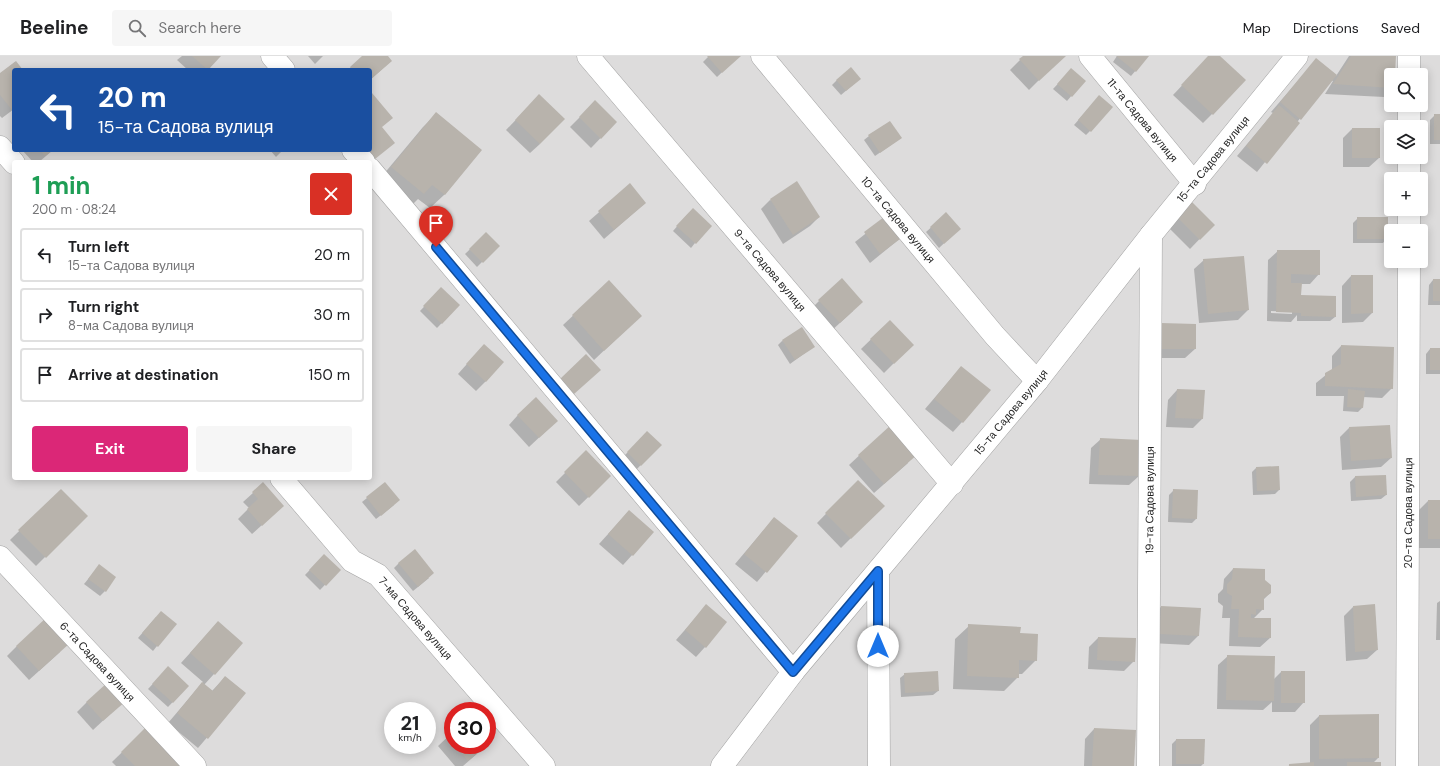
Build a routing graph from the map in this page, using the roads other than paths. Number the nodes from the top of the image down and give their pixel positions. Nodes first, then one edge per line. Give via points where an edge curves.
1 (272, 56) edge
2 (588, 56) edge
3 (762, 56) edge
4 (1090, 56) edge
5 (1297, 56) edge
6 (1409, 56) edge
7 (282, 68) edge
8 (1409, 68) edge
9 (0, 147) edge
10 (355, 152) edge
11 (362, 160) edge
12 (12, 162) edge
13 (372, 171) edge
14 (1195, 184) junction
15 (1151, 235) junction
16 (1409, 268) edge
17 (1037, 381) junction
18 (283, 480) edge
19 (952, 484) junction
20 (0, 557) edge
21 (878, 571) junction
22 (793, 672) junction
23 (195, 766) edge
24 (544, 766) edge
25 (722, 766) edge
26 (879, 766) edge
27 (1148, 766) edge
28 (1407, 766) edge

1 - 7 street
2 - 19 street, 9-та Садова вулиця
3 - 17 street, 10-та Садова вулиця via 995,336
4 - 14 street, 11-та Садова вулиця
5 - 14 street, 15-та Садова вулиця
6 - 8 street
9 - 12 street
10 - 11 street
13 - 22 street
14 - 15 street, 15-та Садова вулиця
15 - 17 street, 15-та Садова вулиця
15 - 27 street, 19-та Садова вулиця
16 - 28 street, 20-та Садова вулиця
17 - 19 street, 15-та Садова вулиця
18 - 24 street, 7-ма Садова вулиця via 352,560 378,575
19 - 21 street, 15-та Садова вулиця
20 - 23 street, 6-та Садова вулиця
21 - 22 street, 15-та Садова вулиця
21 - 26 street
22 - 25 street, 15-та Садова вулиця

